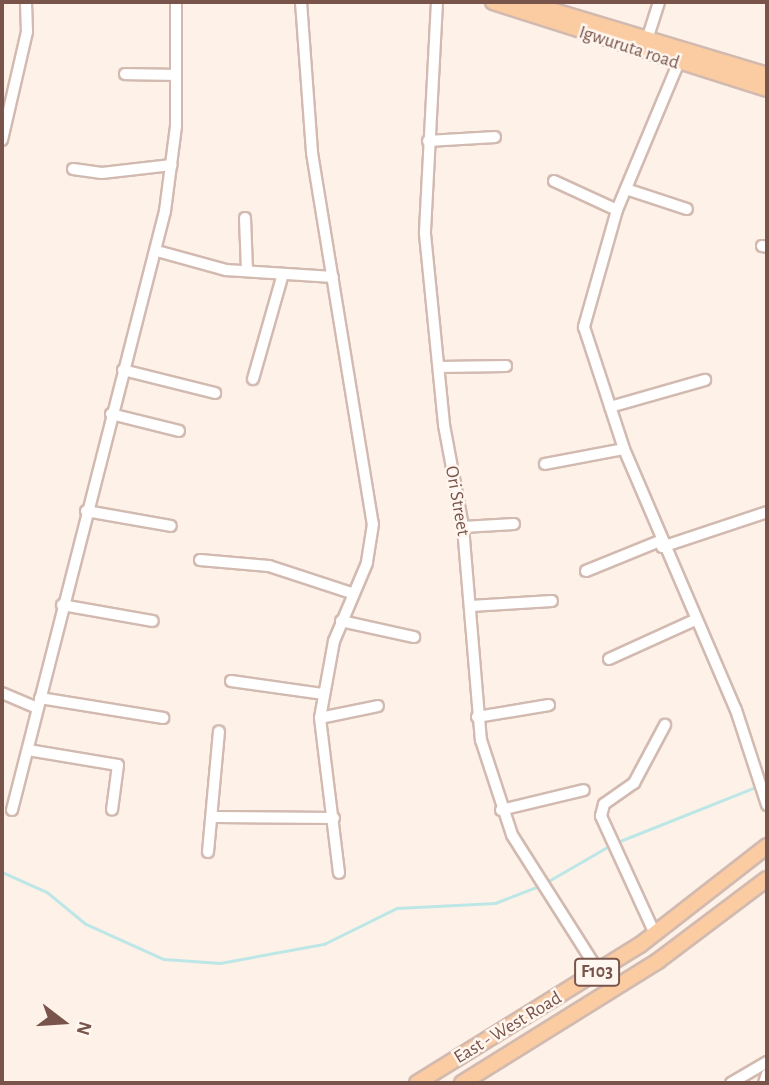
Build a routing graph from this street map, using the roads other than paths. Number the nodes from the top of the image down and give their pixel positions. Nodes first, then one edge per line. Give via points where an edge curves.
1 (26, 2) edge
2 (176, 2) edge
3 (300, 2) edge
4 (437, 2) edge
5 (493, 2) edge
6 (524, 2) edge
7 (659, 2) edge
8 (644, 48) junction
9 (678, 64) junction
10 (125, 74) dead end
11 (175, 75) junction
12 (767, 75) edge
13 (767, 89) edge
14 (495, 137) dead end
15 (2, 140) edge
16 (428, 141) junction
17 (172, 165) junction
18 (73, 169) dead end
19 (554, 181) dead end
20 (626, 189) junction
21 (687, 209) dead end
22 (617, 210) junction
23 (245, 218) dead end
24 (157, 251) junction
25 (247, 271) junction
26 (283, 274) junction
27 (333, 277) junction
28 (506, 366) dead end
29 (440, 367) junction
30 (123, 370) junction
31 (253, 379) dead end
32 (705, 380) dead end
33 (215, 393) dead end
34 (610, 407) junction
35 (111, 414) junction
36 (179, 431) dead end
37 (624, 449) junction
38 (545, 464) dead end
39 (86, 511) junction
40 (767, 512) edge
41 (514, 524) dead end
42 (171, 526) dead end
43 (463, 527) junction
44 (661, 544) junction
45 (200, 560) dead end
46 (586, 571) dead end
47 (351, 593) junction
48 (552, 601) dead end
49 (62, 605) junction
50 (471, 606) junction
51 (695, 620) junction
52 (153, 621) dead end
53 (341, 621) junction
54 (414, 637) dead end
55 (609, 659) dead end
56 (231, 681) dead end
57 (2, 693) edge
58 (324, 694) junction
59 (38, 703) junction
60 (549, 705) dead end
61 (379, 706) dead end
62 (477, 717) junction
63 (163, 718) dead end
64 (320, 718) junction
65 (665, 725) dead end
66 (219, 731) dead end
67 (28, 750) junction
68 (584, 790) dead end
69 (765, 800) edge
70 (12, 810) dead end
71 (112, 810) dead end
72 (501, 810) junction
73 (216, 817) junction
74 (334, 818) junction
75 (767, 846) edge
76 (208, 852) dead end
77 (339, 873) dead end
78 (767, 879) edge
79 (655, 934) junction
80 (598, 972) junction
81 (767, 1062) edge
82 (767, 1074) edge
83 (417, 1083) edge
84 (463, 1083) edge
85 (731, 1083) edge
86 (764, 1083) edge

1 - 15 street via 27,32
2 - 11 street
3 - 27 street via 312,153
4 - 16 street, Ori Street
5 - 8 main road, Igwuruta road
6 - 8 main road, Igwuruta road
7 - 8 street
8 - 9 main road, Igwuruta road
8 - 12 main road, Igwuruta road
9 - 13 main road, Igwuruta road
9 - 20 street
10 - 11 street
11 - 17 street
14 - 16 street
16 - 29 street, Ori Street via 425,233
17 - 18 street via 102,173
17 - 24 street
19 - 22 street
20 - 21 street
20 - 22 street
22 - 34 street via 584,316
23 - 25 street
24 - 25 street
24 - 30 street
25 - 26 street
26 - 27 street
26 - 31 street
27 - 47 street via 373,524 367,563
28 - 29 street
29 - 43 street, Ori Street
30 - 33 street
30 - 35 street
32 - 34 street
34 - 37 street
35 - 36 street
35 - 39 street
37 - 38 street
37 - 44 street
39 - 42 street
39 - 49 street
40 - 44 street
41 - 43 street
43 - 50 street, Ori Street
44 - 46 street
44 - 51 street
45 - 47 street via 269,566
47 - 53 street
48 - 50 street
49 - 52 street
49 - 59 street
50 - 62 street, Ori Street
51 - 55 street
51 - 69 street via 740,719 755,781
53 - 54 street
53 - 58 street
56 - 58 street
57 - 59 street
58 - 64 street
59 - 63 street
59 - 67 street
60 - 62 street
61 - 64 street
62 - 72 street, Ori Street
64 - 74 street
65 - 79 street via 634,783 601,810 607,837
66 - 73 street
67 - 70 street
67 - 71 street via 118,765
68 - 72 street
72 - 80 street, Ori Street
73 - 74 street
73 - 76 street
74 - 77 street
75 - 79 main road, East - West Road / F103
78 - 84 main road, East - West Road / F103 via 658,961
79 - 80 main road, East - West Road / F103
80 - 83 main road, East - West Road / F103
81 - 85 street
82 - 86 street

